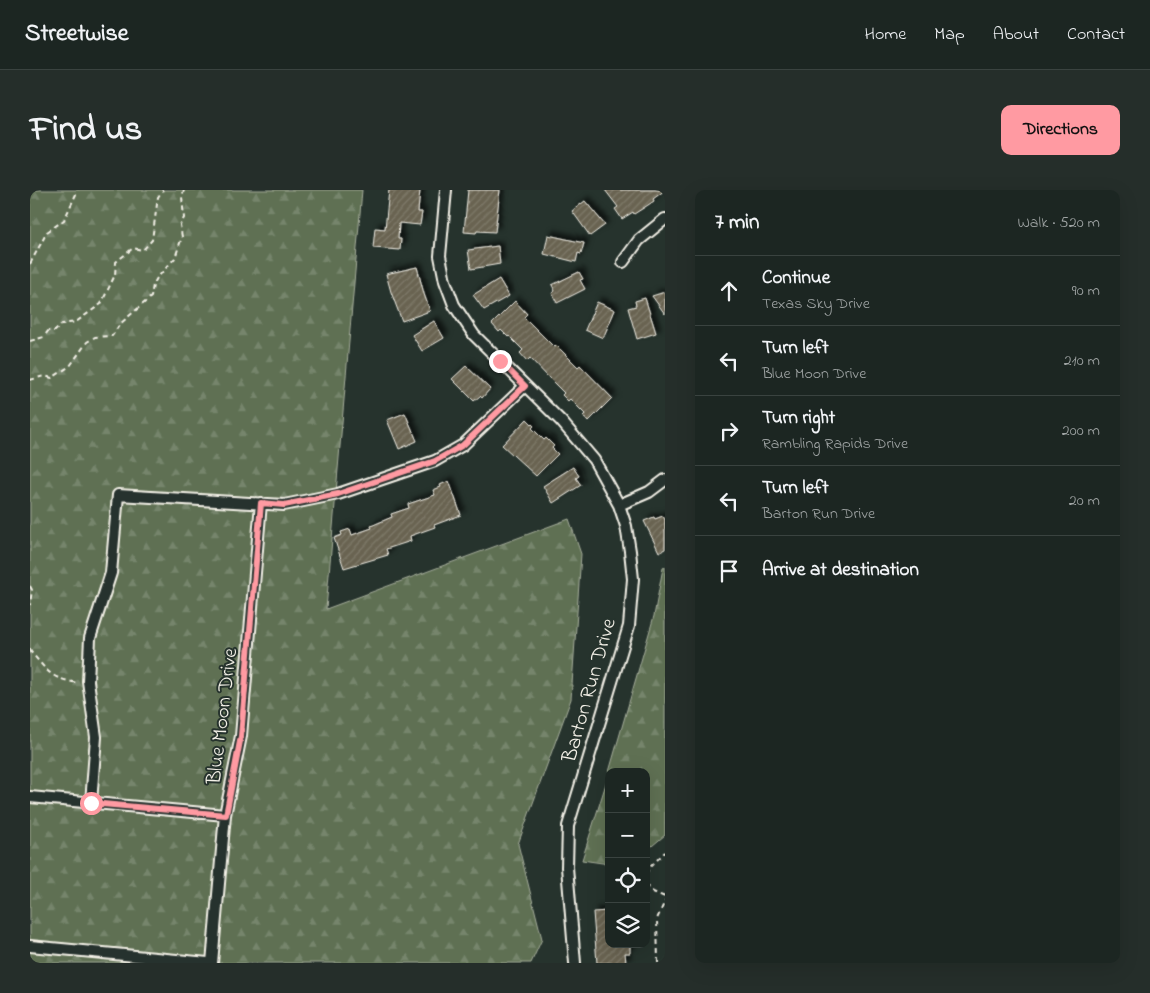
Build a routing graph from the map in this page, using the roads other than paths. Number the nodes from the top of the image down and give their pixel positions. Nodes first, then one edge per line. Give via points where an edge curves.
1 (446, 190) edge
2 (665, 219) edge
3 (623, 262) dead end
4 (525, 386) junction
5 (665, 480) edge
6 (261, 503) junction
7 (619, 505) junction
8 (30, 797) edge
9 (91, 803) junction
10 (226, 815) junction
11 (30, 946) edge
12 (208, 963) edge
13 (212, 963) edge
14 (575, 963) edge

1 - 4 street, Barton Run Drive via 440,256 454,306 474,335
2 - 3 street via 639,240
4 - 6 street via 463,445 435,461 338,494 284,505
4 - 7 street, Barton Run Drive via 594,460
5 - 7 street via 649,492
6 - 9 street via 118,495 111,573 90,638 88,681 96,737
6 - 10 street, Blue Moon Drive via 241,736
7 - 14 street, Barton Run Drive via 626,526 633,579 628,626 568,826 567,867
8 - 9 street
9 - 10 street
10 - 13 street, Blue Moon Drive
11 - 12 street

